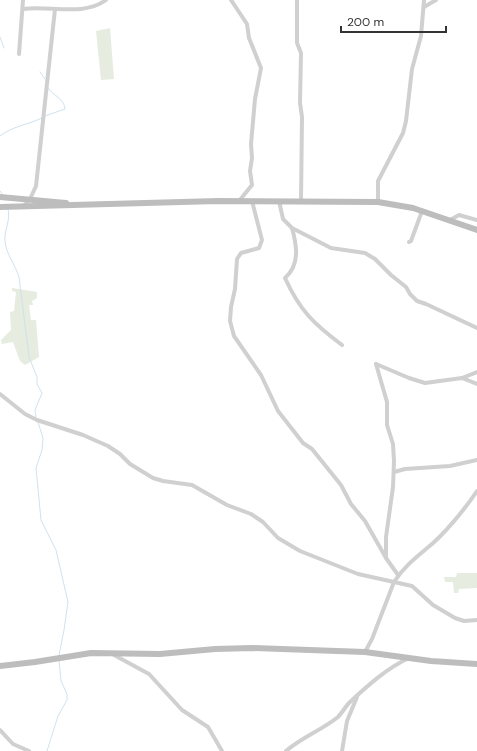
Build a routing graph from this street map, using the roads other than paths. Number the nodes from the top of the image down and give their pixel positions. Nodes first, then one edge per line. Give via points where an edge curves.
1 (23, 0) edge
2 (91, 0) edge
3 (106, 0) edge
4 (231, 0) edge
5 (297, 0) edge
6 (424, 0) edge
7 (436, 0) edge
8 (91, 7) junction
9 (424, 7) junction
10 (23, 9) junction
11 (55, 9) junction
12 (19, 54) dead end
13 (0, 197) edge
14 (30, 199) junction
15 (301, 200) junction
16 (239, 201) junction
17 (252, 201) junction
18 (279, 201) junction
19 (378, 202) junction
20 (84, 205) junction
21 (0, 207) edge
22 (23, 207) junction
23 (422, 211) junction
24 (450, 220) junction
25 (477, 220) edge
26 (292, 228) junction
27 (477, 230) edge
28 (409, 242) dead end
29 (477, 328) edge
30 (342, 345) dead end
31 (477, 372) edge
32 (462, 378) junction
33 (477, 384) edge
34 (0, 394) edge
35 (477, 460) edge
36 (394, 472) junction
37 (477, 491) edge
38 (477, 498) edge
39 (469, 502) junction
40 (386, 558) junction
41 (398, 575) junction
42 (394, 582) junction
43 (477, 620) edge
44 (365, 652) junction
45 (114, 654) junction
46 (409, 658) junction
47 (477, 664) edge
48 (0, 666) edge
49 (358, 695) junction
50 (0, 730) edge
51 (29, 751) edge
52 (222, 751) edge
53 (286, 751) edge
54 (342, 751) edge

1 - 10 street
2 - 8 street
3 - 8 street
4 - 16 street via 247,24 249,38 260,68 251,144 252,185
5 - 15 street via 296,43 301,53
6 - 9 street
7 - 9 street
8 - 11 street
9 - 19 street via 406,121 403,133 378,180
10 - 11 street
10 - 12 street
11 - 14 street via 36,186
13 - 14 street
14 - 20 street
14 - 22 street
15 - 18 street
15 - 19 street
16 - 17 street
16 - 20 street
17 - 18 street
17 - 40 street via 262,240 260,248 242,253 237,258 235,289 230,306 234,336 261,375 278,411 341,485 350,504 365,521
18 - 26 street via 283,219
19 - 23 street
20 - 22 street
21 - 22 street
23 - 24 street
23 - 28 street via 412,241
24 - 25 street via 459,215
24 - 27 street
26 - 29 street via 331,248 365,253 406,286 417,301
26 - 30 street via 296,261 285,278 308,317
31 - 32 street
32 - 33 street
32 - 36 street via 425,383 376,364 387,402 387,425 393,444
34 - 42 street via 36,420 108,446 153,478 192,485 228,505 251,514 278,538 300,551 358,574
35 - 36 street via 450,466
36 - 40 street
37 - 39 street
38 - 39 street
39 - 41 street via 427,549
40 - 41 street
41 - 42 street
42 - 43 street via 412,586 432,605 459,620
42 - 44 street
44 - 45 street via 252,648
44 - 46 street
45 - 48 street via 82,653
45 - 52 street via 149,674 182,710 208,727
46 - 47 street
46 - 49 street via 389,670
49 - 53 street via 339,716
49 - 54 street via 347,721
50 - 51 street via 13,744

